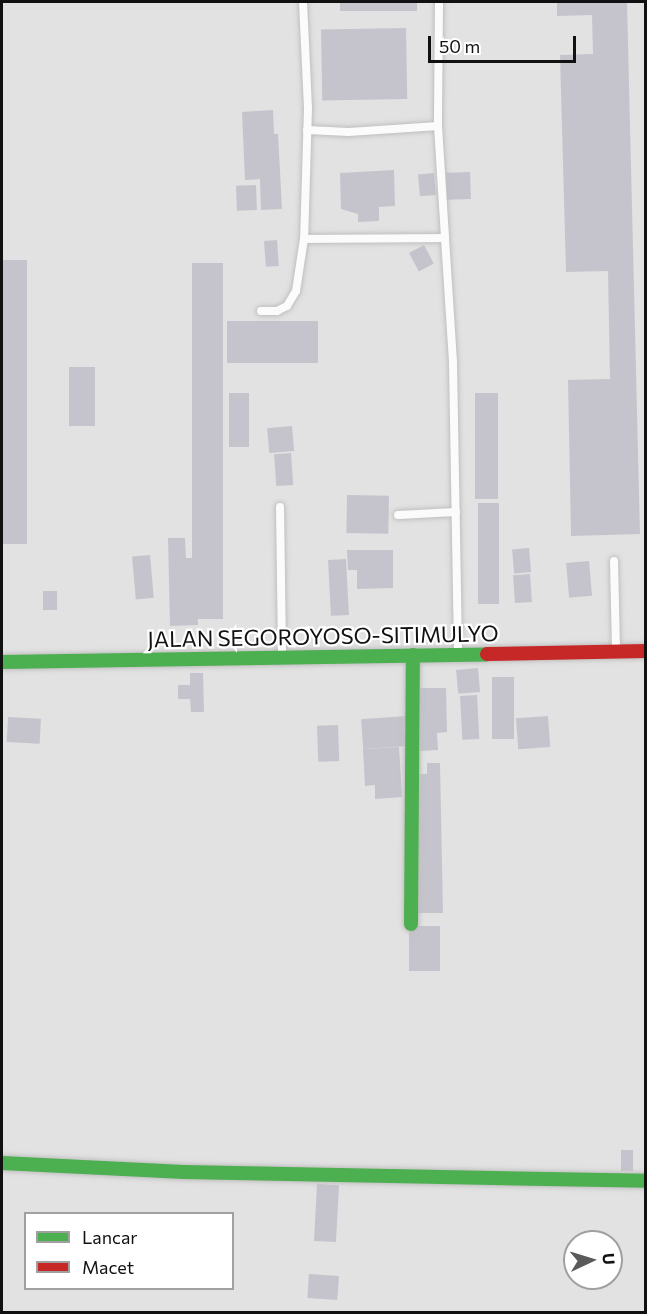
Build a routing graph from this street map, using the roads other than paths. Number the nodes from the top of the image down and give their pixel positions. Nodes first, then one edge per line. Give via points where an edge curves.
1 (303, 2) edge
2 (439, 2) edge
3 (438, 126) junction
4 (307, 130) junction
5 (445, 238) junction
6 (304, 239) junction
7 (261, 311) dead end
8 (280, 507) dead end
9 (456, 512) junction
10 (398, 515) dead end
11 (614, 561) dead end
12 (616, 651) junction
13 (645, 651) edge
14 (458, 654) junction
15 (413, 656) junction
16 (282, 658) junction
17 (2, 662) edge
18 (411, 924) dead end
19 (2, 1163) edge
20 (645, 1181) edge

1 - 4 lane
2 - 3 lane
3 - 4 lane via 349,132
3 - 5 lane
4 - 6 lane
5 - 6 lane
5 - 9 lane
6 - 7 lane via 296,291 288,306
8 - 16 lane
9 - 10 lane
9 - 14 lane
11 - 12 lane
12 - 13 street, JALAN SEGOROYOSO-SITIMULYO
12 - 14 street, JALAN SEGOROYOSO-SITIMULYO
14 - 15 street, JALAN SEGOROYOSO-SITIMULYO
15 - 16 street, JALAN SEGOROYOSO-SITIMULYO
15 - 18 street
16 - 17 street, JALAN SEGOROYOSO-SITIMULYO
19 - 20 street via 184,1172

